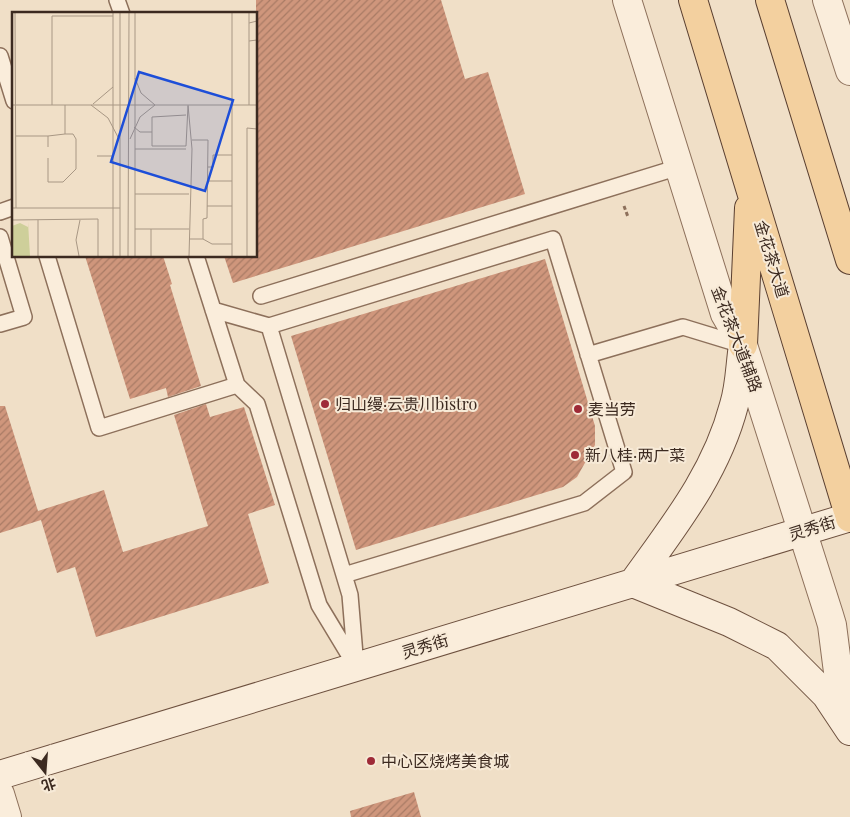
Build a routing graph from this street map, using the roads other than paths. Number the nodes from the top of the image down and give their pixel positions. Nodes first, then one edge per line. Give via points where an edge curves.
1 (117, 0) edge
2 (627, 0) edge
3 (693, 0) edge
4 (770, 0) edge
5 (827, 0) edge
6 (121, 12) edge
7 (0, 56) edge
8 (848, 59) edge
9 (5, 87) edge
10 (679, 167) junction
11 (750, 187) junction
12 (829, 192) junction
13 (12, 208) edge
14 (0, 212) edge
15 (850, 215) edge
16 (0, 237) edge
17 (48, 258) edge
18 (197, 258) edge
19 (850, 260) edge
20 (261, 296) dead end
21 (213, 310) junction
22 (0, 324) edge
23 (268, 326) junction
24 (743, 345) junction
25 (588, 355) junction
26 (237, 385) junction
27 (850, 517) edge
28 (802, 531) junction
29 (344, 575) junction
30 (633, 583) junction
31 (356, 667) junction
32 (850, 709) edge
33 (850, 731) edge
34 (0, 775) edge
35 (0, 794) edge
36 (7, 817) edge

1 - 6 lane
2 - 10 main road, 金花茶大道辅路
3 - 11 main road, 金花茶大道
4 - 12 main road
5 - 8 main road
7 - 9 lane
10 - 20 lane
10 - 24 main road, 金花茶大道辅路 via 724,314
11 - 24 main road
11 - 27 main road, 金花茶大道
12 - 15 main road
12 - 19 main road
13 - 14 lane
16 - 22 lane via 24,317
17 - 26 lane via 99,428
18 - 21 lane
21 - 23 lane
21 - 26 lane
23 - 25 lane via 553,239
23 - 29 lane
24 - 25 lane via 683,327
24 - 28 main road, 金花茶大道辅路
24 - 30 main road via 735,404 721,447 692,501
25 - 29 lane via 624,472 584,503
26 - 31 lane via 257,404 319,605
27 - 28 main road, 灵秀街
28 - 30 main road, 灵秀街
28 - 32 main road, 金花茶大道辅路 via 832,625 838,672
29 - 31 lane via 350,596
30 - 31 main road, 灵秀街
30 - 33 main road via 730,622 777,646 826,695
31 - 34 main road, 灵秀街
35 - 36 main road

